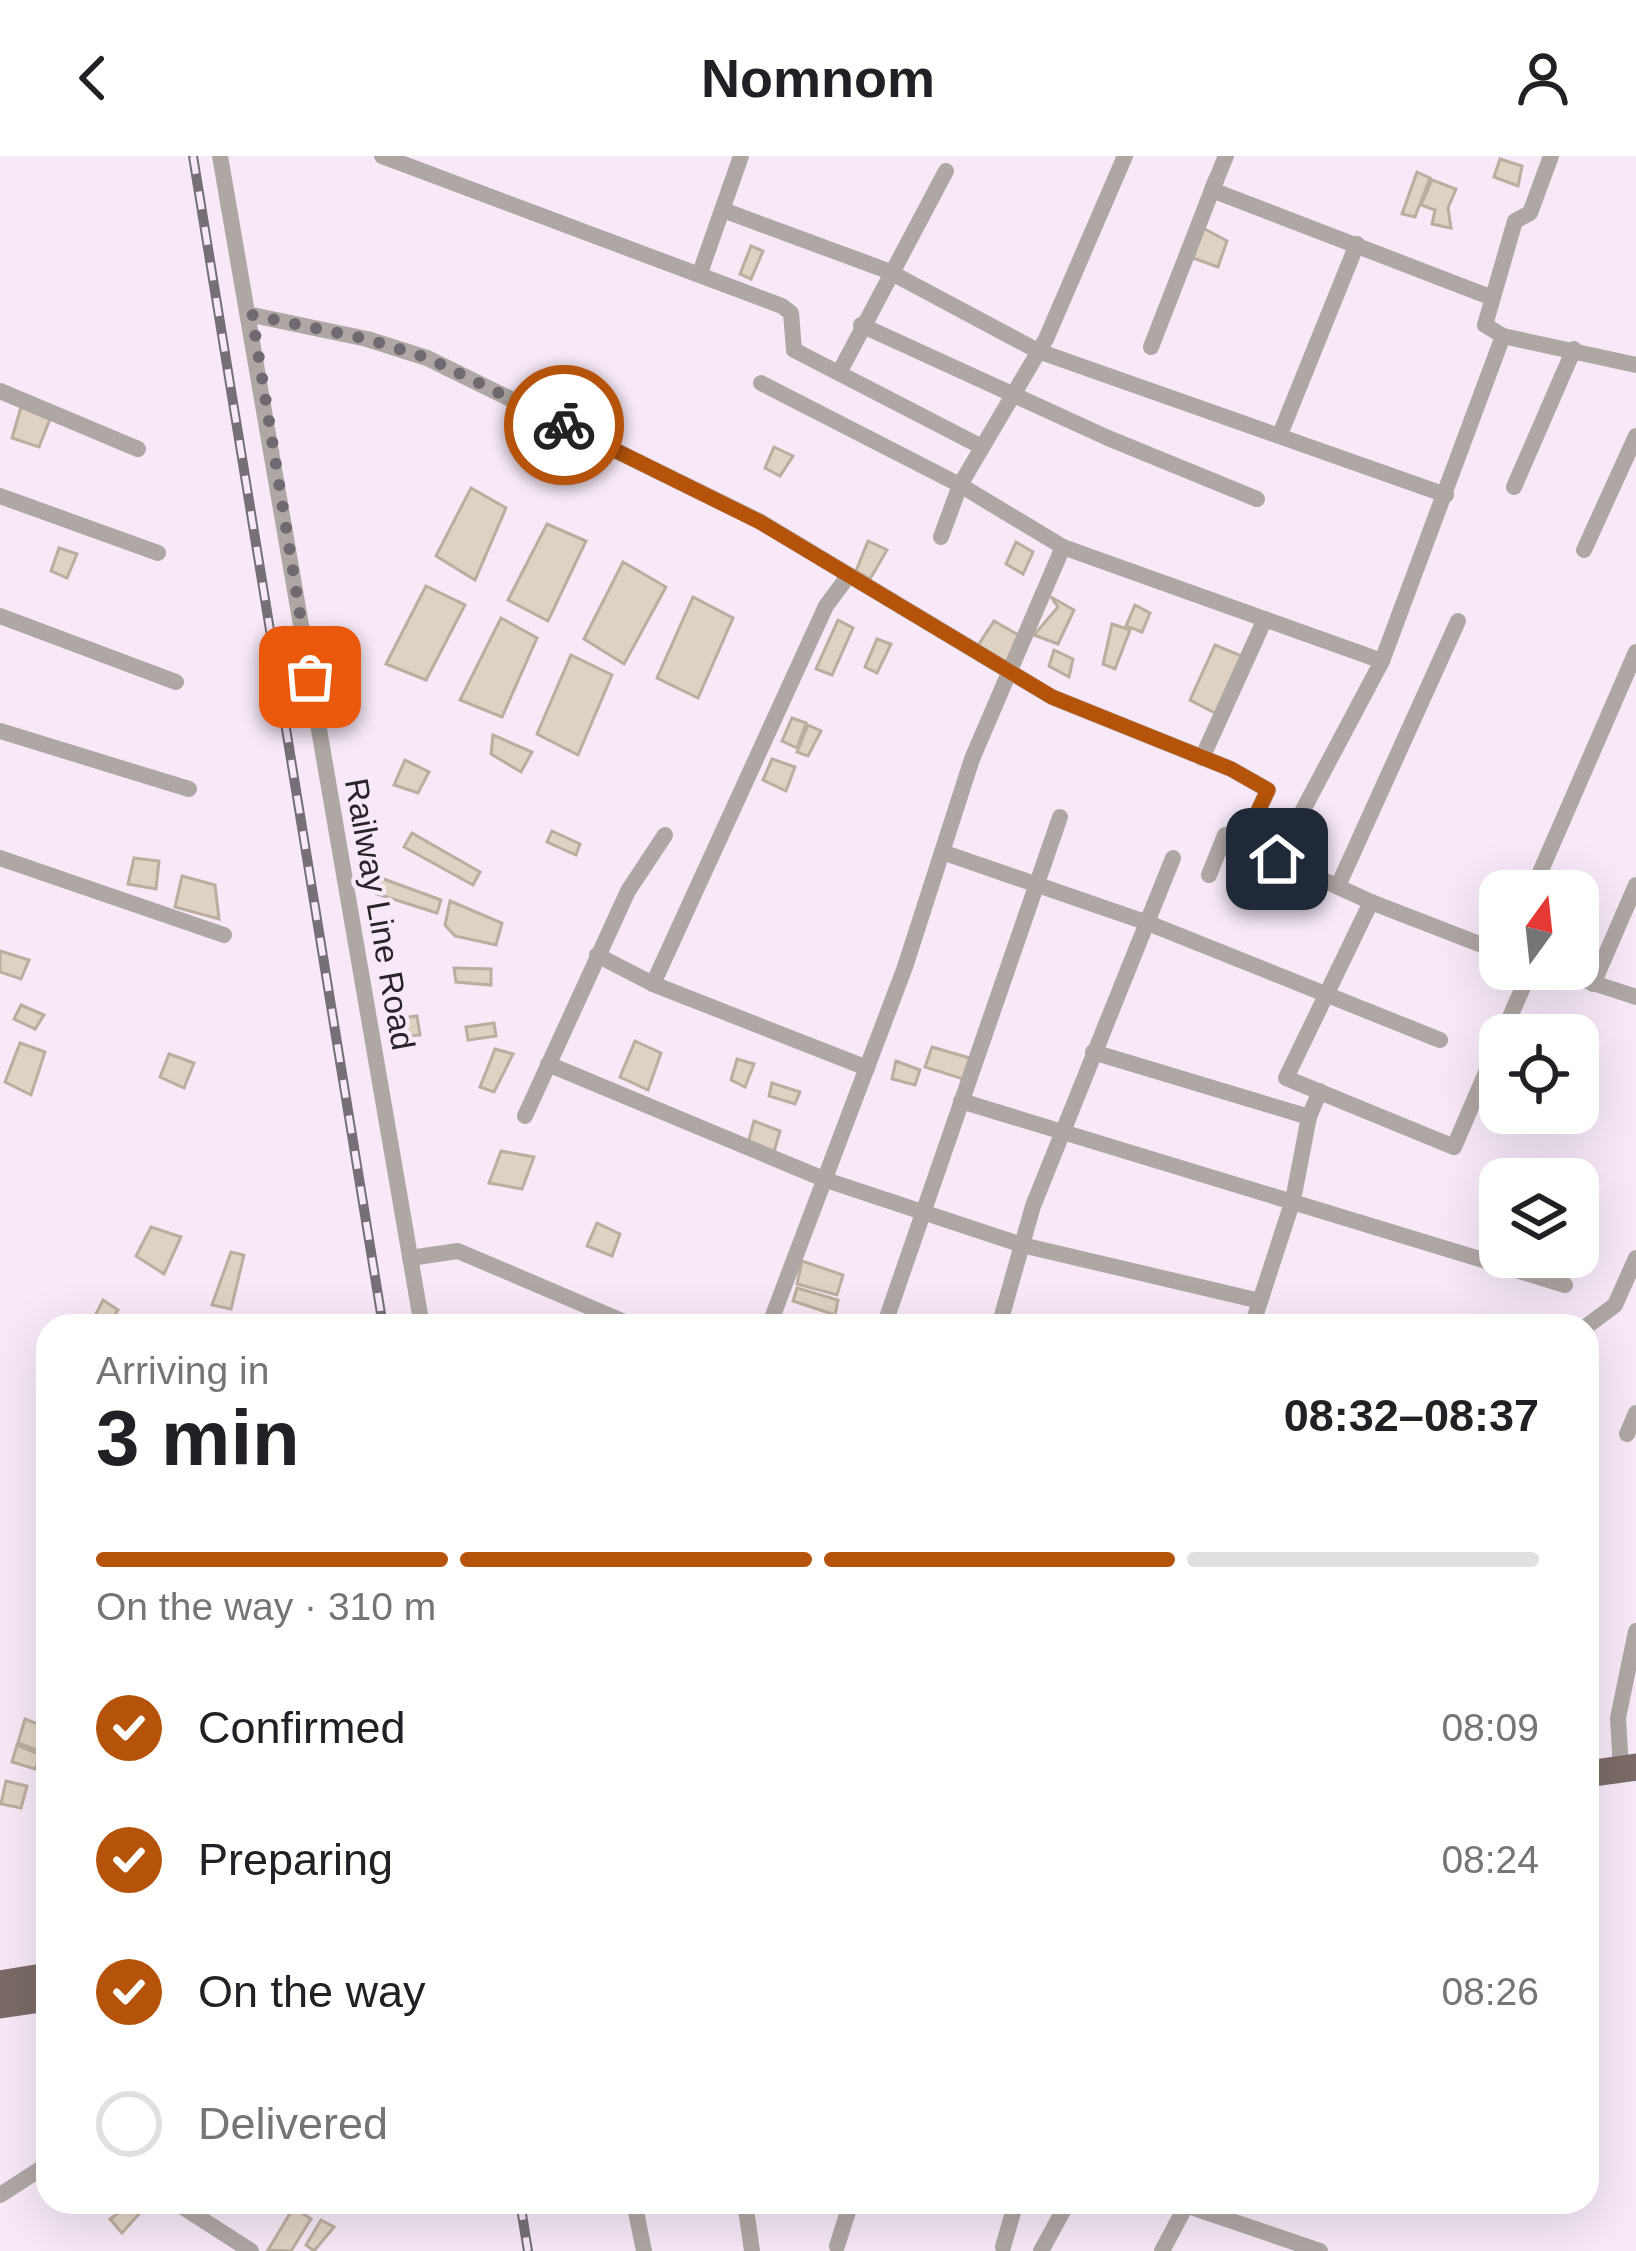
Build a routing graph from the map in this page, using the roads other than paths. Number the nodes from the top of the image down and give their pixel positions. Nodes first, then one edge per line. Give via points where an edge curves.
1 (220, 156) edge
2 (382, 156) edge
3 (741, 156) edge
4 (1125, 156) edge
5 (1551, 156) edge
6 (1223, 163) edge
7 (946, 171) dead end
8 (723, 210) junction
9 (1357, 244) junction
10 (889, 272) junction
11 (700, 273) junction
12 (1490, 297) junction
13 (252, 315) junction
14 (861, 325) junction
15 (1503, 336) junction
16 (1151, 347) dead end
17 (1574, 349) junction
18 (1038, 351) junction
19 (1636, 364) edge
20 (839, 373) junction
21 (761, 383) dead end
22 (0, 391) edge
23 (1012, 394) junction
24 (1281, 432) junction
25 (1636, 436) edge
26 (982, 447) junction
27 (138, 448) dead end
28 (960, 485) junction
29 (1514, 487) dead end
30 (1446, 495) junction
31 (0, 496) edge
32 (1257, 499) dead end
33 (941, 537) dead end
34 (1063, 547) junction
35 (1584, 550) dead end
36 (158, 553) dead end
37 (849, 575) junction
38 (0, 616) edge
39 (1265, 619) junction
40 (1458, 621) dead end
41 (1636, 652) edge
42 (1382, 662) junction
43 (1010, 671) junction
44 (176, 682) dead end
45 (0, 731) edge
46 (1202, 758) junction
47 (189, 789) dead end
48 (1060, 817) dead end
49 (665, 835) dead end
50 (1243, 843) junction
51 (942, 852) junction
52 (0, 858) edge
53 (1172, 858) dead end
54 (1277, 859) junction
55 (1541, 870) edge
56 (1209, 875) dead end
57 (1038, 884) junction
58 (1636, 885) edge
59 (1338, 886) junction
60 (1371, 902) junction
61 (1148, 923) junction
62 (224, 934) dead end
63 (1479, 944) edge
64 (597, 955) junction
65 (1599, 972) edge
66 (653, 984) junction
67 (1599, 986) edge
68 (1328, 991) junction
69 (1636, 998) edge
70 (1440, 1040) dead end
71 (1093, 1052) junction
72 (548, 1064) junction
73 (867, 1068) junction
74 (1479, 1088) edge
75 (1320, 1091) junction
76 (962, 1101) junction
77 (525, 1116) dead end
78 (1309, 1118) junction
79 (1066, 1132) junction
80 (826, 1180) junction
81 (1293, 1200) junction
82 (924, 1211) junction
83 (1022, 1245) junction
84 (410, 1258) junction
85 (1636, 1258) edge
86 (1564, 1285) dead end
87 (1260, 1301) junction
88 (420, 1314) edge
89 (606, 1314) edge
90 (775, 1314) edge
91 (888, 1314) edge
92 (1003, 1314) edge
93 (1256, 1314) edge
94 (1599, 1317) edge
95 (1636, 1413) edge
96 (1627, 1434) dead end
97 (1636, 1630) edge
98 (1628, 1768) edge
99 (36, 1978) edge
100 (0, 1984) edge
101 (36, 1999) edge
102 (0, 2005) edge
103 (36, 2018) edge
104 (0, 2023) edge
105 (36, 2172) edge
106 (0, 2195) edge
107 (194, 2214) edge
108 (636, 2214) edge
109 (747, 2214) edge
110 (847, 2214) edge
111 (1013, 2214) edge
112 (1061, 2214) edge
113 (1179, 2214) edge
114 (1215, 2214) edge
115 (837, 2246) dead end
116 (1003, 2247) dead end
117 (251, 2251) edge
118 (644, 2251) edge
119 (752, 2251) edge
120 (1041, 2251) edge
121 (1162, 2251) edge
122 (1320, 2251) edge

1 - 13 street, Railway Line Road
2 - 11 street
3 - 8 street
4 - 18 street
5 - 12 street via 1530,213 1514,221
6 - 9 street via 1212,190
6 - 16 street
7 - 10 street
8 - 10 street
8 - 11 street
9 - 12 street
9 - 24 street
10 - 14 street
10 - 18 street
11 - 20 street via 782,306 791,314 794,350
12 - 15 street via 1485,325
13 - 37 street via 428,358 760,522
13 - 84 street, Railway Line Road
14 - 20 street
14 - 23 street
15 - 17 street
15 - 30 street
17 - 19 street
17 - 29 street
18 - 23 street
18 - 24 street
20 - 26 street
21 - 28 street
22 - 27 street
23 - 26 street
23 - 32 street
24 - 30 street
25 - 35 street
26 - 28 street
28 - 33 street
28 - 34 street
30 - 42 street
31 - 36 street
34 - 39 street
34 - 43 street
37 - 43 street
37 - 66 street via 826,606
38 - 44 street
39 - 42 street
39 - 46 street
40 - 59 street
41 - 55 street
42 - 54 street
43 - 46 street via 1052,697
43 - 51 street
45 - 47 street
46 - 50 street via 1268,790
48 - 57 street
49 - 64 street
50 - 54 street
50 - 56 street via 1225,835
51 - 57 street
51 - 73 street
52 - 62 street
53 - 61 street
54 - 59 street
57 - 61 street
57 - 76 street
58 - 65 street
59 - 60 street
60 - 63 street
60 - 68 street
61 - 68 street
61 - 71 street
64 - 66 street
64 - 72 street
66 - 73 street
67 - 69 street
68 - 70 street
68 - 75 street via 1286,1078
71 - 78 street
71 - 79 street
72 - 77 street
72 - 80 street
73 - 80 street
74 - 75 street via 1454,1147
75 - 78 street
76 - 79 street
76 - 82 street
78 - 81 street
79 - 81 street
79 - 83 street
80 - 82 street
80 - 90 street
81 - 86 street
81 - 87 street
82 - 83 street
82 - 91 street
83 - 87 street
83 - 92 street
84 - 88 street, Railway Line Road
84 - 89 street via 458,1251
85 - 94 street via 1615,1305
87 - 93 street
95 - 96 street
97 - 98 street via 1618,1718
99 - 100 main road
101 - 102 main road
103 - 104 main road
105 - 106 street
107 - 117 street
108 - 118 street
109 - 119 street
110 - 115 street
111 - 116 street
112 - 120 street
113 - 121 street
114 - 122 street

